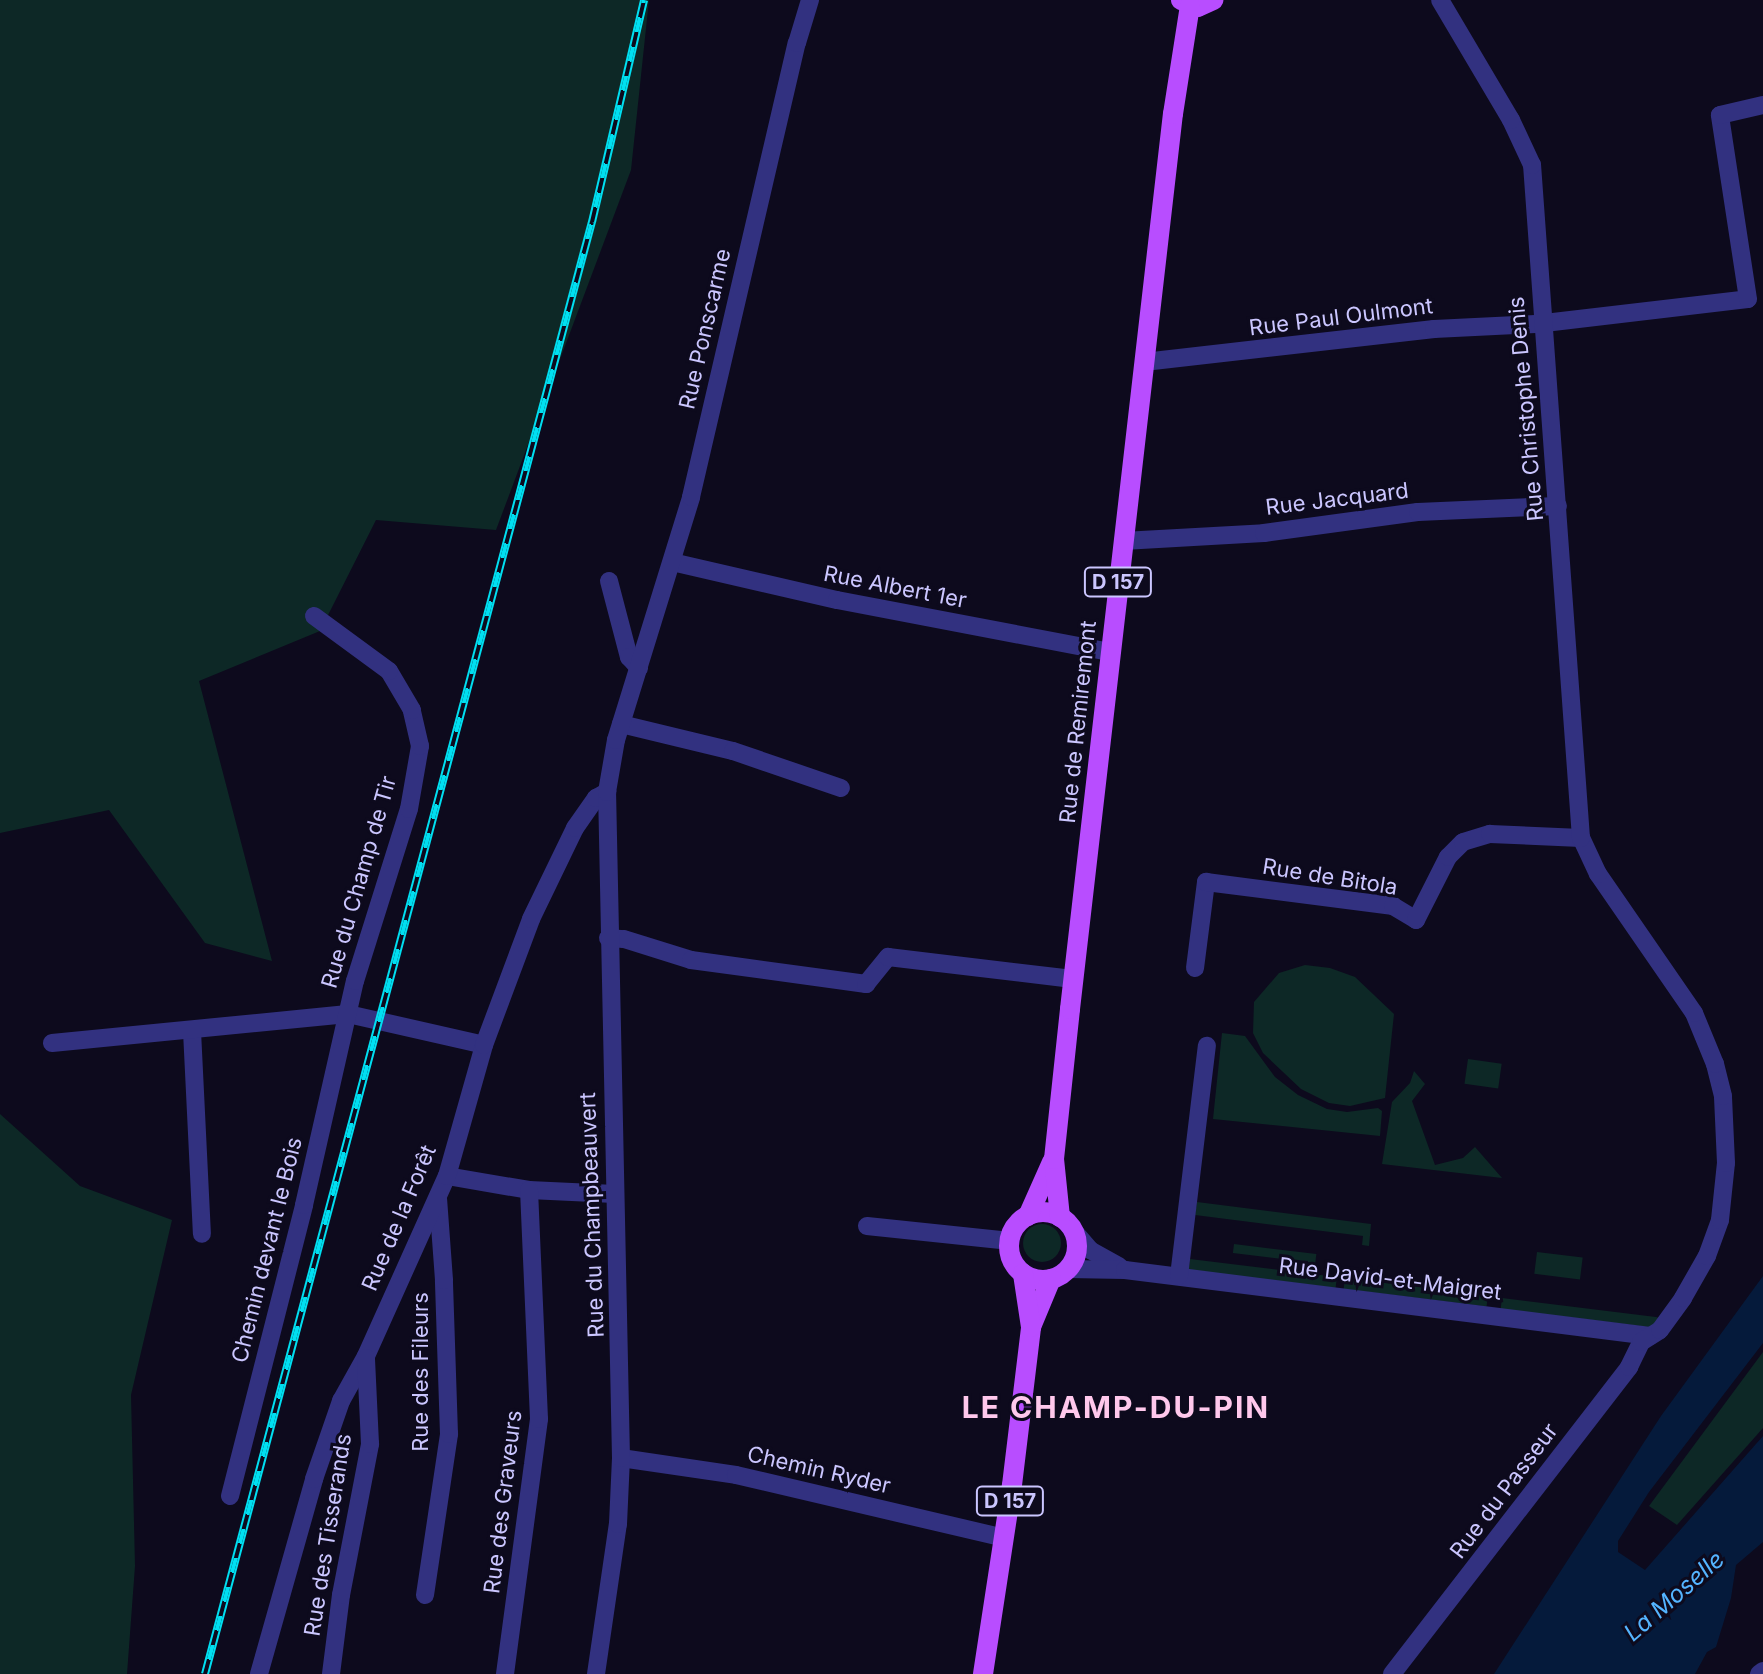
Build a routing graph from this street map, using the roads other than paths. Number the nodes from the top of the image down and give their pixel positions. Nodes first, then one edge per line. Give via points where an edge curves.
1 (810, 0) edge
2 (1213, 0) edge
3 (1440, 0) edge
4 (1185, 3) edge
5 (1763, 105) edge
6 (1543, 322) junction
7 (1144, 362) junction
8 (1558, 506) junction
9 (1123, 541) junction
10 (672, 562) junction
11 (609, 581) dead end
12 (314, 616) dead end
13 (1109, 652) junction
14 (639, 668) junction
15 (621, 724) junction
16 (612, 753) joint
17 (841, 788) dead end
18 (607, 792) junction
19 (1581, 838) junction
20 (608, 938) junction
21 (1195, 968) dead end
22 (1073, 979) junction
23 (348, 1014) junction
24 (192, 1031) junction
25 (52, 1043) dead end
26 (484, 1045) junction
27 (1207, 1046) dead end
28 (1054, 1159) junction
29 (447, 1176) junction
30 (529, 1190) junction
31 (615, 1194) junction
32 (438, 1196) junction
33 (1028, 1216) junction
34 (1066, 1223) junction
35 (867, 1226) dead end
36 (202, 1234) dead end
37 (1010, 1241) junction
38 (1125, 1270) junction
39 (1023, 1274) junction
40 (1059, 1274) junction
41 (1179, 1276) junction
42 (1031, 1327) junction
43 (1650, 1336) junction
44 (366, 1356) junction
45 (621, 1458) junction
46 (230, 1496) dead end
47 (1004, 1538) junction
48 (425, 1595) dead end
49 (259, 1674) edge
50 (331, 1674) edge
51 (505, 1674) edge
52 (596, 1674) edge
53 (983, 1674) edge
54 (1392, 1674) edge

1 - 10 street, Rue Ponscarme
2 - 4 main road via 1198,7
3 - 6 street, Rue Christophe Denis via 1529,151
4 - 7 main road, Rue de Remiremont / D 157
5 - 6 street, Rue Paul Oulmont via 1720,115 1748,299
6 - 7 street, Rue Paul Oulmont
6 - 8 street, Rue Christophe Denis
7 - 9 main road, Rue de Remiremont / D 157
8 - 9 street, Rue Jacquard via 1418,512 1264,533
8 - 19 street, Rue Christophe Denis
9 - 13 main road, Rue de Remiremont / D 157
10 - 13 street, Rue Albert 1er
10 - 14 street, Rue Ponscarme
11 - 14 street via 629,657
12 - 23 street, Rue du Champ de Tir via 389,671 412,710 420,746 409,809
13 - 22 main road, Rue de Remiremont / D 157
14 - 15 street, Rue Ponscarme
15 - 16 street, Rue Ponscarme
15 - 17 street via 733,751
16 - 18 street, Rue du Champbeauvert
18 - 20 street, Rue du Champbeauvert
18 - 26 street, Rue de la Forêt via 596,798 575,828 531,919
19 - 21 street, Rue de Bitola via 1490,834 1463,842 1448,857 1416,920 1393,906 1206,882
19 - 43 street, Rue du Passeur via 1598,874 1694,1013 1723,1096 1726,1151 1720,1220 1683,1298
20 - 22 street via 691,960 866,984 888,957
20 - 31 street, Rue du Champbeauvert
22 - 28 main road, Rue de Remiremont / D 157
23 - 24 street
23 - 26 street
23 - 46 street, Chemin devant le Bois
24 - 25 street
24 - 36 street
26 - 29 street, Rue de la Forêt
27 - 41 street
28 - 33 main road, Rue de Remiremont / D 157
28 - 34 main road, Rue de Remiremont / D 157
29 - 30 street
29 - 32 street, Rue de la Forêt
30 - 31 street
30 - 51 street, Rue des Graveurs via 539,1419
31 - 45 street, Rue du Champbeauvert
32 - 44 street, Rue de la Forêt
32 - 48 street, Rue des Fileurs via 449,1434
33 - 34 main road via 1045,1212
33 - 37 main road via 1015,1226
34 - 38 street, Rue David-et-Maigret via 1090,1250
34 - 40 main road via 1076,1244 1074,1259
35 - 37 street
37 - 39 main road via 1010,1254
38 - 40 street, Rue David-et-Maigret
38 - 41 street, Rue David-et-Maigret
39 - 40 main road via 1039,1280
39 - 42 main road, D 157
40 - 42 main road, D 157
41 - 43 street, Rue David-et-Maigret
42 - 47 main road, D 157
43 - 54 street, Rue du Passeur
44 - 49 street, Rue de la Forêt via 341,1401 314,1479
44 - 50 street, Rue des Tisserands via 370,1444
45 - 47 street, Chemin Ryder via 736,1475
45 - 52 street, Rue du Champbeauvert via 618,1524
47 - 53 main road, D 157

